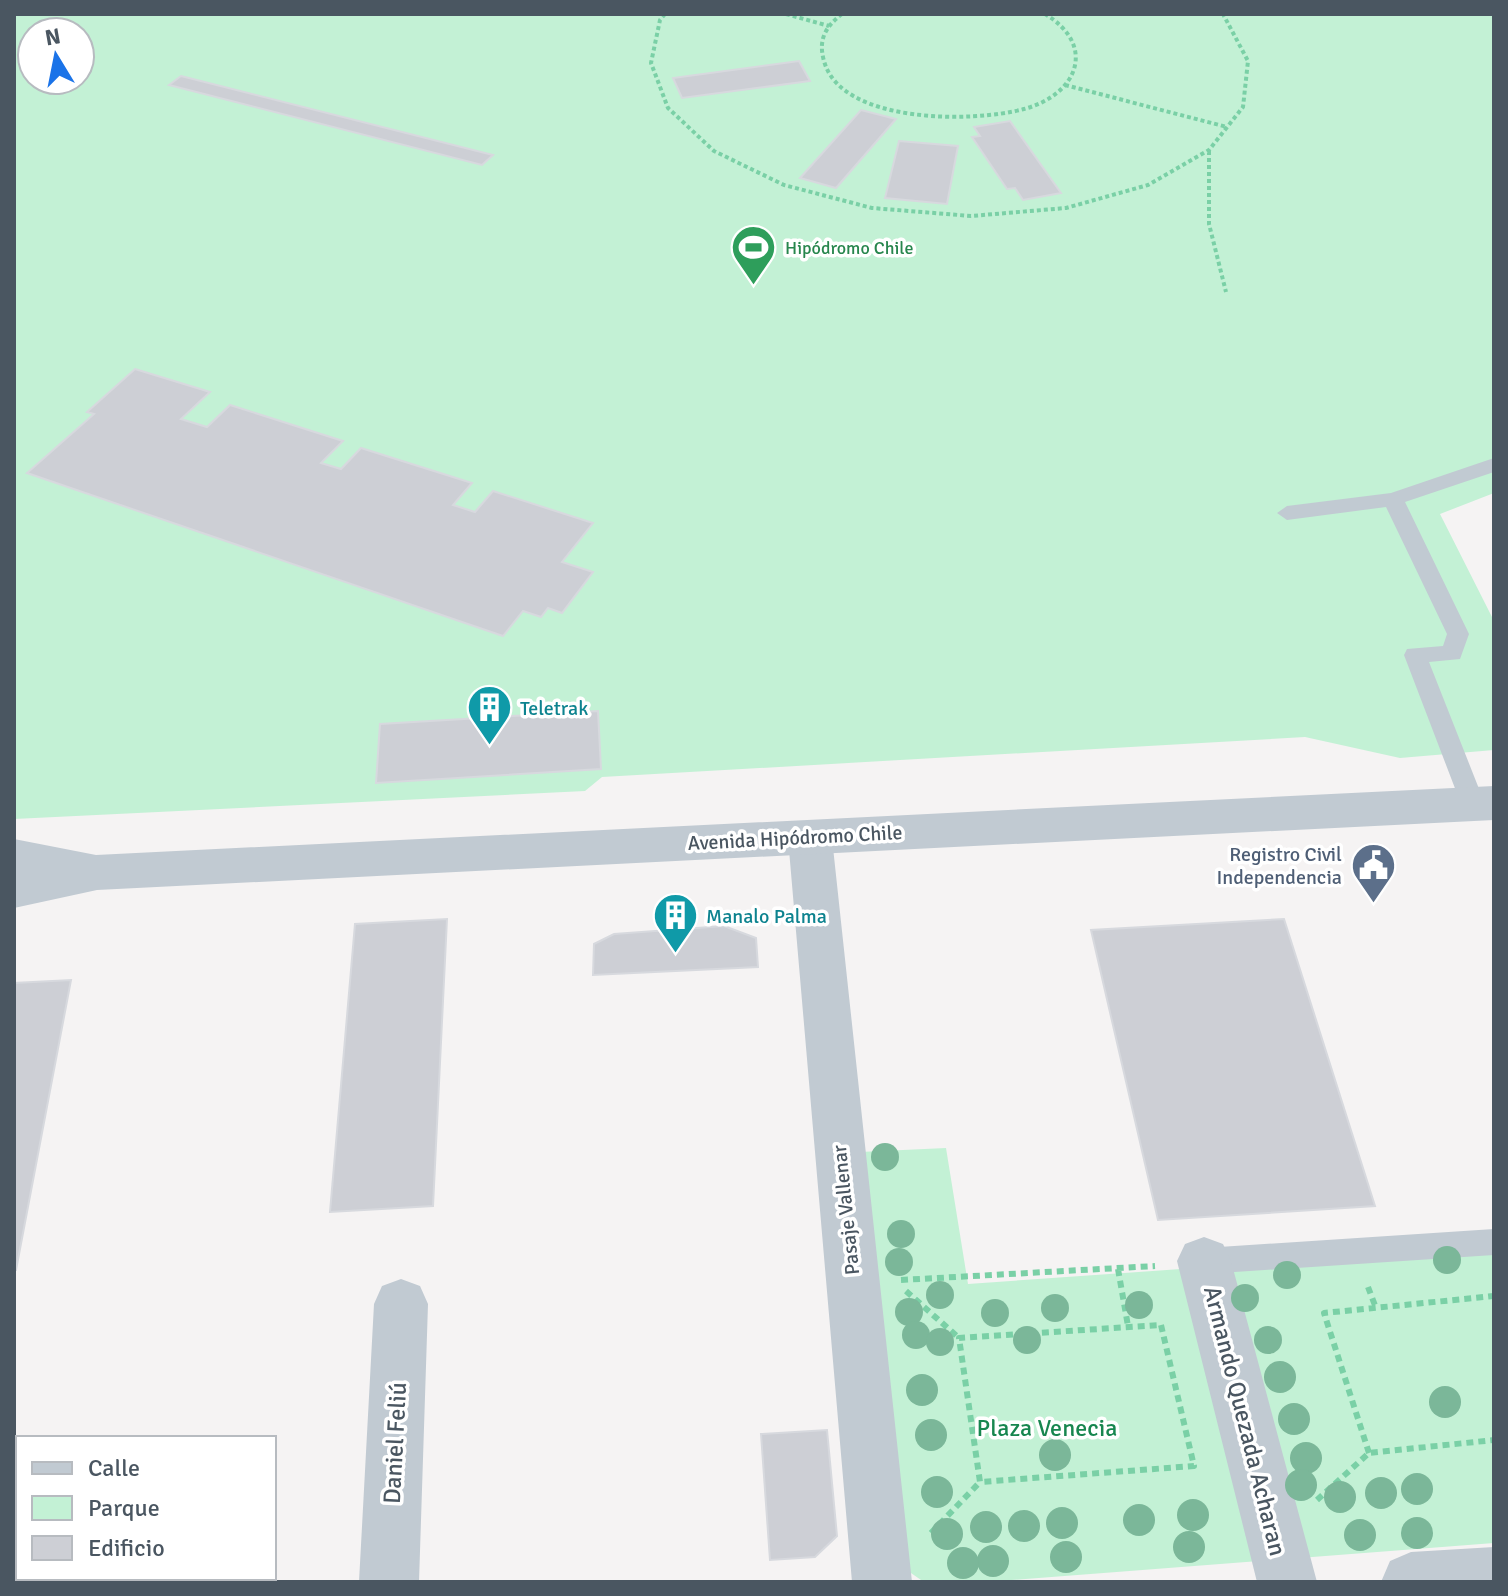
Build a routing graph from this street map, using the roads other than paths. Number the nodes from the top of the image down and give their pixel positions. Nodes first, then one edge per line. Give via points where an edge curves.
1 (1494, 465) edge
2 (1393, 499) junction
3 (1287, 513) dead end
4 (1483, 803) edge
5 (810, 838) junction
6 (14, 856) edge
7 (97, 872) junction
8 (14, 890) edge
9 (1494, 1242) edge
10 (1204, 1261) joint
11 (401, 1304) dead end
12 (1494, 1577) edge
13 (389, 1582) edge
14 (882, 1582) edge
15 (1287, 1582) edge
16 (1411, 1582) edge

1 - 2 lane
2 - 3 lane
2 - 4 lane via 1458,634 1452,653 1415,655
4 - 5 street, Avenida Hipódromo Chile
5 - 7 street, Avenida Hipódromo Chile
5 - 14 street, Pasaje Vallenar
6 - 7 street, Avenida Hipódromo Chile
7 - 8 street, Avenida Hipódromo Chile
9 - 10 lane
10 - 15 street, Armando Quezada Acharan
11 - 13 street, Daniel Feliú
12 - 16 street

